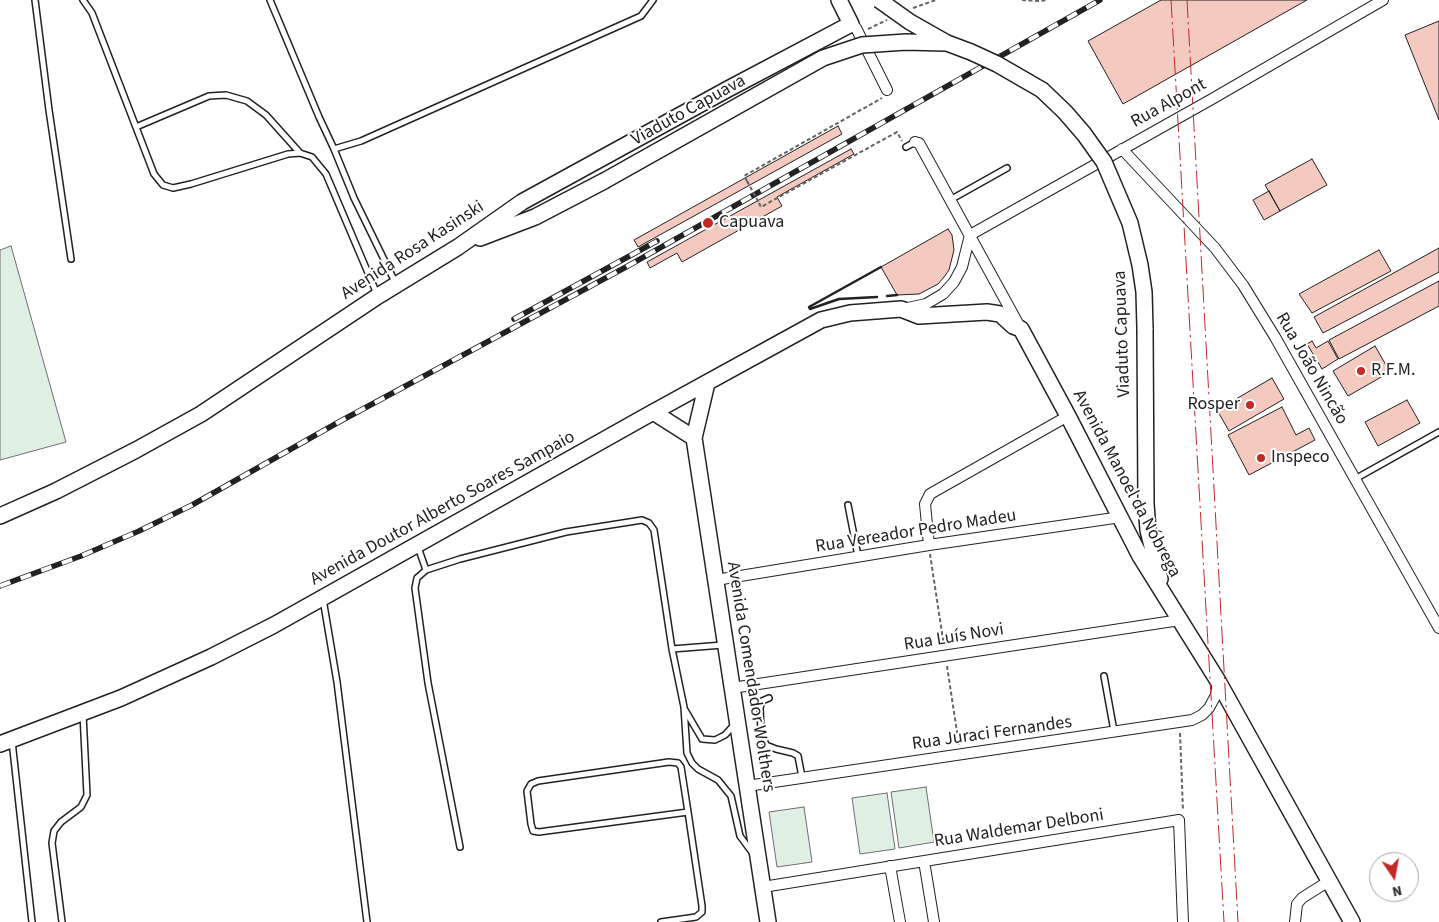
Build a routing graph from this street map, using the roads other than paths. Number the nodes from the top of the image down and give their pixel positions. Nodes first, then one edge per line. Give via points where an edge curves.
1 (35, 0) edge
2 (83, 0) edge
3 (270, 0) edge
4 (653, 0) edge
5 (839, 0) edge
6 (879, 0) edge
7 (1384, 0) edge
8 (851, 24) junction
9 (947, 43) junction
10 (884, 94) road end
11 (136, 127) junction
12 (910, 145) road end
13 (334, 149) junction
14 (1122, 149) junction
15 (300, 153) junction
16 (1007, 168) dead end
17 (949, 200) junction
18 (970, 235) junction
19 (458, 247) junction
20 (71, 258) dead end
21 (396, 284) junction
22 (378, 296) junction
23 (900, 309) junction
24 (1021, 328) junction
25 (707, 383) junction
26 (653, 412) junction
27 (1068, 416) junction
28 (1439, 432) edge
29 (694, 438) junction
30 (1355, 479) junction
31 (848, 504) dead end
32 (0, 516) edge
33 (1121, 517) junction
34 (417, 544) junction
35 (929, 545) junction
36 (858, 557) junction
37 (426, 570) junction
38 (716, 580) junction
39 (1163, 590) junction
40 (323, 598) junction
41 (1180, 620) junction
42 (1439, 628) edge
43 (726, 644) junction
44 (672, 649) junction
45 (1104, 676) dead end
46 (1218, 681) junction
47 (732, 688) junction
48 (769, 698) dead end
49 (684, 707) junction
50 (83, 713) junction
51 (737, 720) junction
52 (1114, 732) junction
53 (6, 742) edge
54 (802, 778) junction
55 (747, 786) junction
56 (688, 812) junction
57 (460, 848) dead end
58 (758, 858) junction
59 (924, 861) junction
60 (890, 866) junction
61 (1329, 881) junction
62 (763, 886) junction
63 (32, 922) edge
64 (62, 922) edge
65 (367, 922) edge
66 (661, 922) edge
67 (768, 922) edge
68 (900, 922) edge
69 (934, 922) edge
70 (1183, 922) edge
71 (1295, 922) edge
72 (1352, 922) edge

1 - 20 lane
2 - 11 lane via 92,13
3 - 13 lane
4 - 13 lane via 641,16
5 - 8 main road
6 - 9 main road, Viaduto Capuava, bridge
7 - 14 street, Rua Alpont
8 - 10 street via 856,28
8 - 19 main road, Avenida Rosa Kasinski via 522,202
9 - 19 main road, Viaduto Capuava, bridge via 878,43 823,58 535,217
9 - 39 main road, Viaduto Capuava, bridge via 997,64 1042,90 1065,112 1104,162 1130,223 1144,292 1148,530
11 - 15 lane via 209,96 226,95 247,101 266,115
11 - 15 lane via 154,174 163,185 173,188
12 - 17 street, Avenida Manoel da Nóbrega via 919,143
13 - 21 lane
14 - 18 street, Rua Alpont
14 - 30 street, Rua João Nincão via 1230,266 1275,337
15 - 22 lane via 312,157 326,174
16 - 17 lane
17 - 18 street, Avenida Manoel da Nóbrega
18 - 23 street, Avenida Doutor Alberto Soares Sampaio via 962,267 943,294 926,304
18 - 24 street, Avenida Manoel da Nóbrega
19 - 21 main road, Avenida Rosa Kasinski
21 - 22 main road, Avenida Rosa Kasinski
22 - 32 main road, Avenida Rosa Kasinski via 201,414
23 - 24 main road, Avenida Doutor Alberto Soares Sampaio via 918,316 1000,314 1013,326
23 - 25 main road, Avenida Doutor Alberto Soares Sampaio via 850,313 821,320
24 - 27 main road, Avenida Manoel da Nóbrega
25 - 26 main road, Avenida Doutor Alberto Soares Sampaio
25 - 29 main road, Avenida Comendador Wolthers
26 - 29 main road
26 - 34 main road, Avenida Doutor Alberto Soares Sampaio
27 - 33 main road, Avenida Manoel da Nóbrega
27 - 35 street via 930,494 925,504
28 - 30 lane
29 - 38 main road, Avenida Comendador Wolthers
30 - 42 street, Rua João Nincão
31 - 36 lane
33 - 35 street, Rua Vereador Pedro Madeu
33 - 39 main road, Avenida Manoel da Nóbrega via 1140,556
34 - 37 lane
34 - 40 main road, Avenida Doutor Alberto Soares Sampaio
35 - 36 street, Rua Vereador Pedro Madeu
36 - 38 street, Rua Vereador Pedro Madeu
37 - 44 lane via 566,532 642,520 654,530
37 - 57 lane via 417,578 415,588 430,691
38 - 43 main road, Avenida Comendador Wolthers
39 - 41 main road, Avenida Manoel da Nóbrega
40 - 50 main road, Avenida Doutor Alberto Soares Sampaio via 218,653
40 - 65 lane via 337,682
41 - 46 main road, Avenida Manoel da Nóbrega
41 - 47 street, Rua Luís Novi
43 - 44 lane
43 - 47 main road, Avenida Comendador Wolthers
44 - 49 lane
45 - 52 lane
46 - 52 street, Rua Juraci Fernandes via 1216,695 1209,708 1192,720
46 - 61 main road, Avenida Manoel da Nóbrega
47 - 51 main road, Avenida Comendador Wolthers
48 - 54 lane via 762,701 760,708 761,732 766,745 798,756
49 - 51 lane via 702,738 715,740 725,735
49 - 58 lane via 687,753 698,769 718,780 731,796 740,836
50 - 53 main road, Avenida Doutor Alberto Soares Sampaio
50 - 64 lane via 87,795 82,807 54,831 52,843
51 - 55 main road, Avenida Comendador Wolthers
52 - 54 street, Rua Juraci Fernandes
53 - 63 lane
54 - 55 street, Rua Juraci Fernandes
55 - 58 main road, Avenida Comendador Wolthers
56 - 56 lane via 678,763 538,781 527,791 533,831 539,832
56 - 66 lane via 702,912 696,917
58 - 62 main road, Avenida Comendador Wolthers
59 - 60 street, Rua Waldemar Delboni
59 - 69 street
59 - 70 street, Rua Waldemar Delboni via 1179,820
60 - 62 street, Rua Waldemar Delboni
60 - 68 street
61 - 71 street via 1297,904
61 - 72 main road, Avenida Manoel da Nóbrega
62 - 67 main road, Avenida Comendador Wolthers

